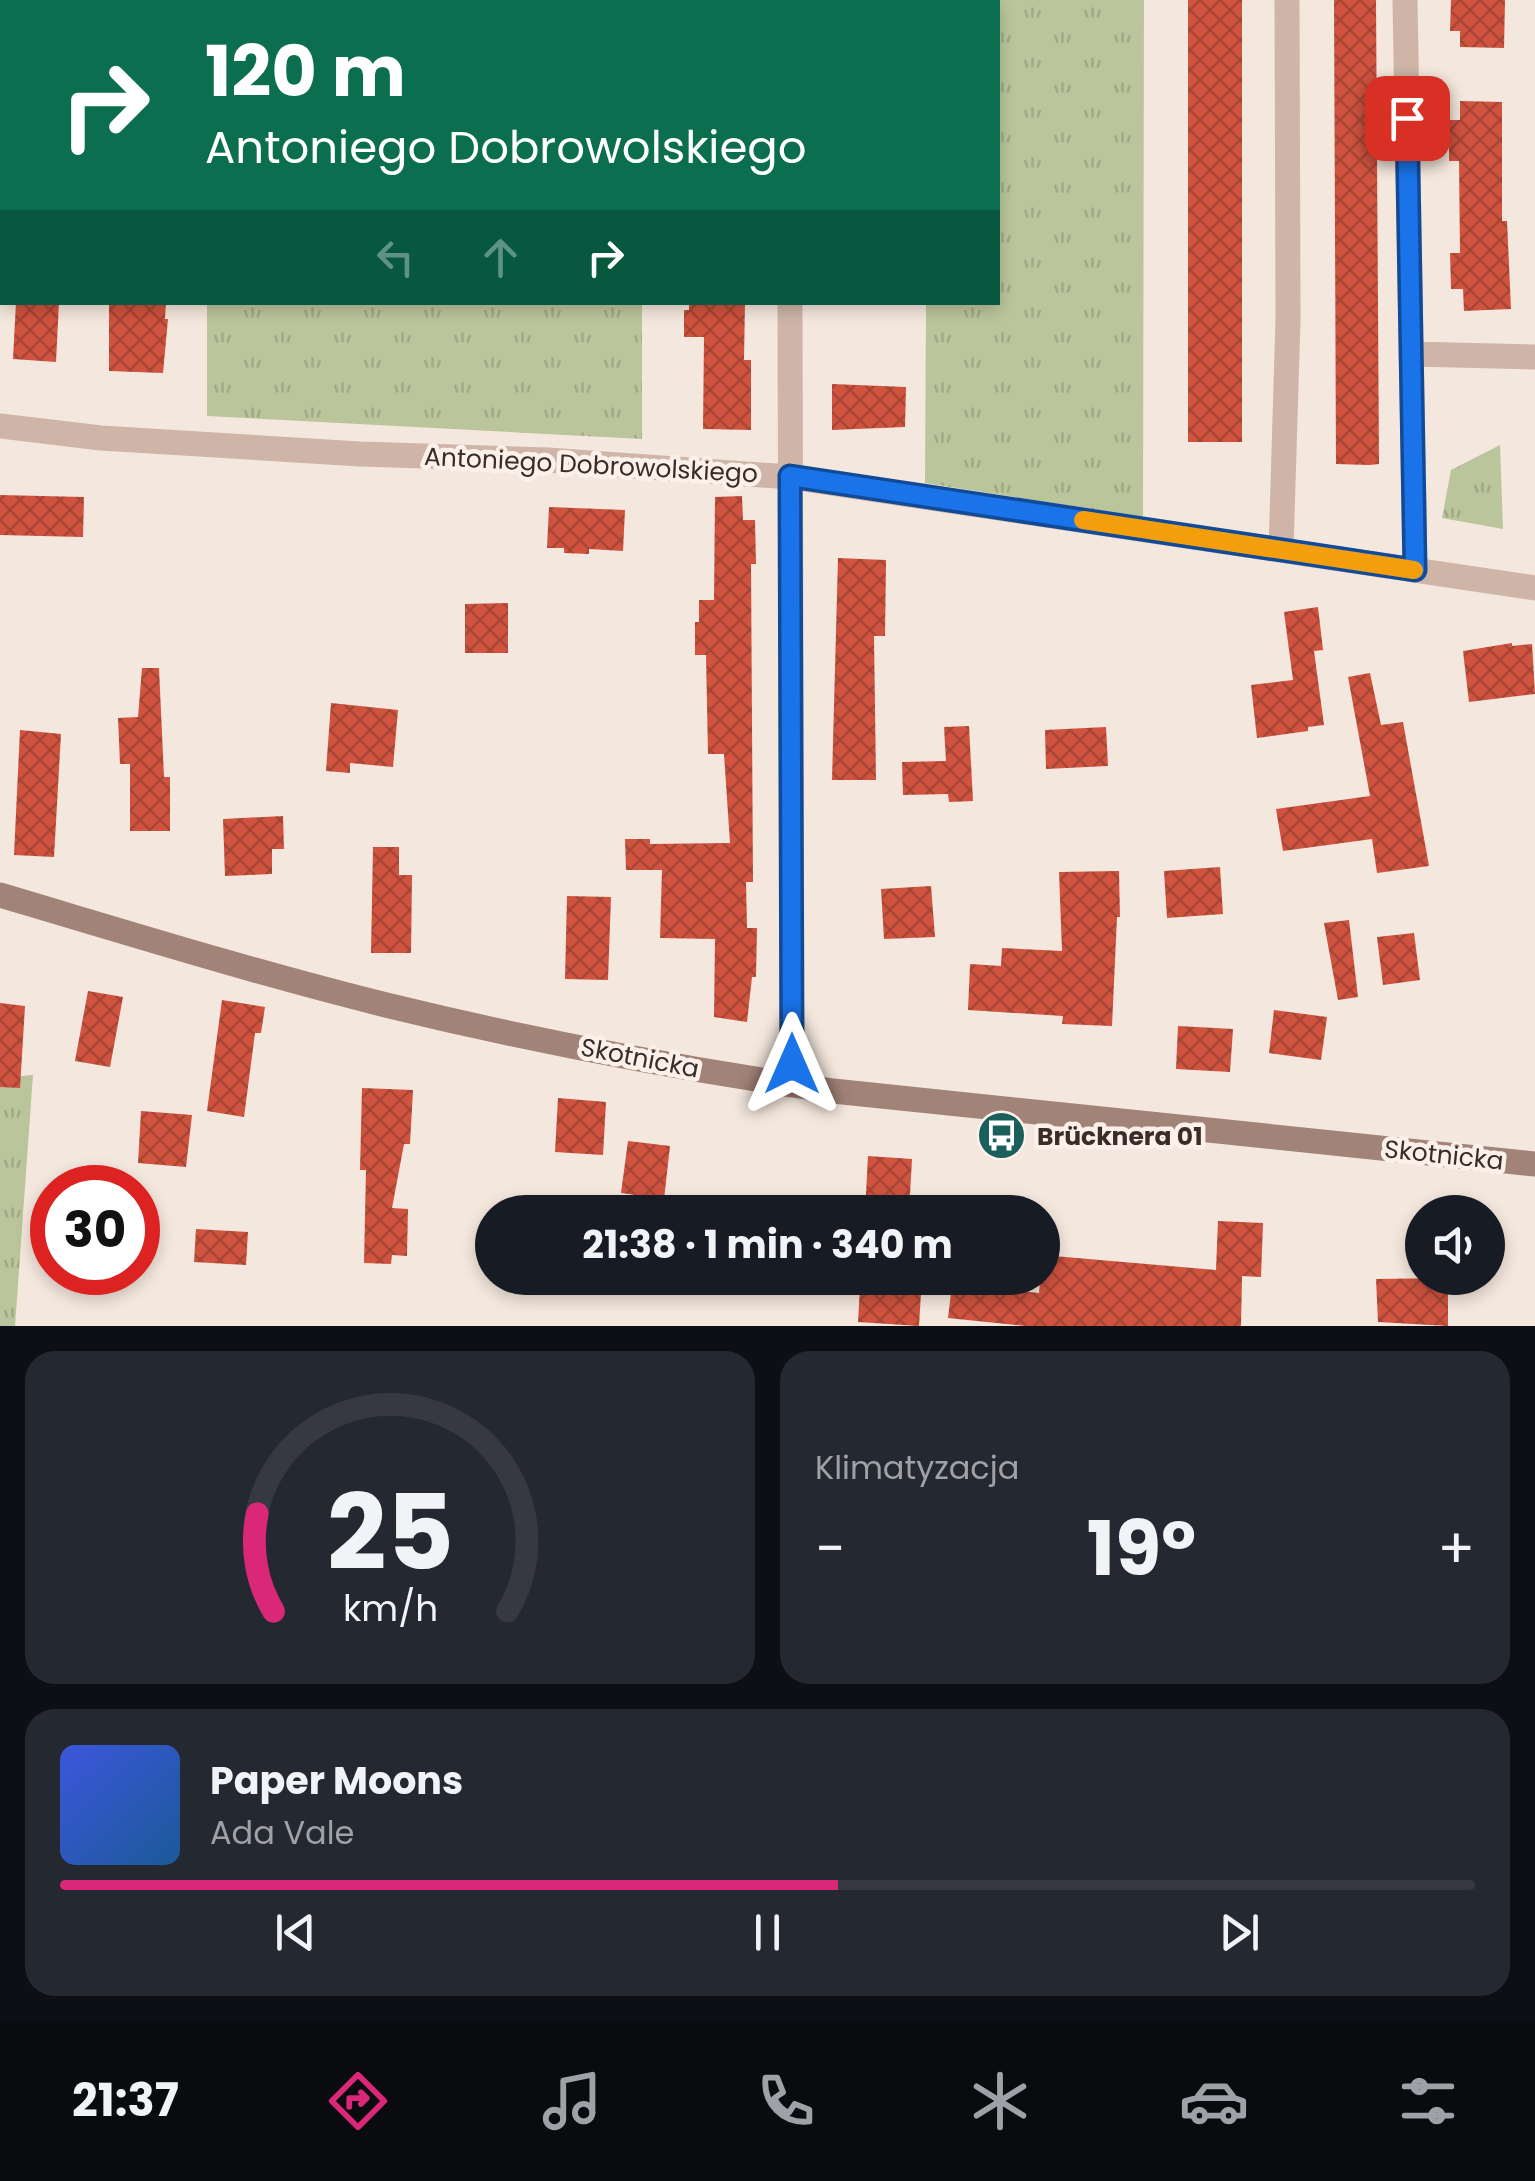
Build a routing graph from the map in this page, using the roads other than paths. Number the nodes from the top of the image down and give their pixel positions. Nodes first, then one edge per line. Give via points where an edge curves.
1 (1287, 0) edge
2 (1405, 0) edge
3 (790, 305) edge
4 (1411, 354) junction
5 (1535, 357) edge
6 (0, 426) edge
7 (790, 476) junction
8 (1281, 550) junction
9 (1415, 570) junction
10 (1535, 588) edge
11 (0, 894) edge
12 (789, 1085) junction
13 (1535, 1164) edge

1 - 8 street
2 - 4 street
3 - 7 street
4 - 5 street
4 - 9 street
6 - 7 street, Antoniego Dobrowolskiego via 101,438
7 - 8 street, Antoniego Dobrowolskiego
7 - 12 street
8 - 9 street, Antoniego Dobrowolskiego
9 - 10 street, Antoniego Dobrowolskiego
11 - 12 street, Skotnicka via 400,1008
12 - 13 street, Skotnicka

